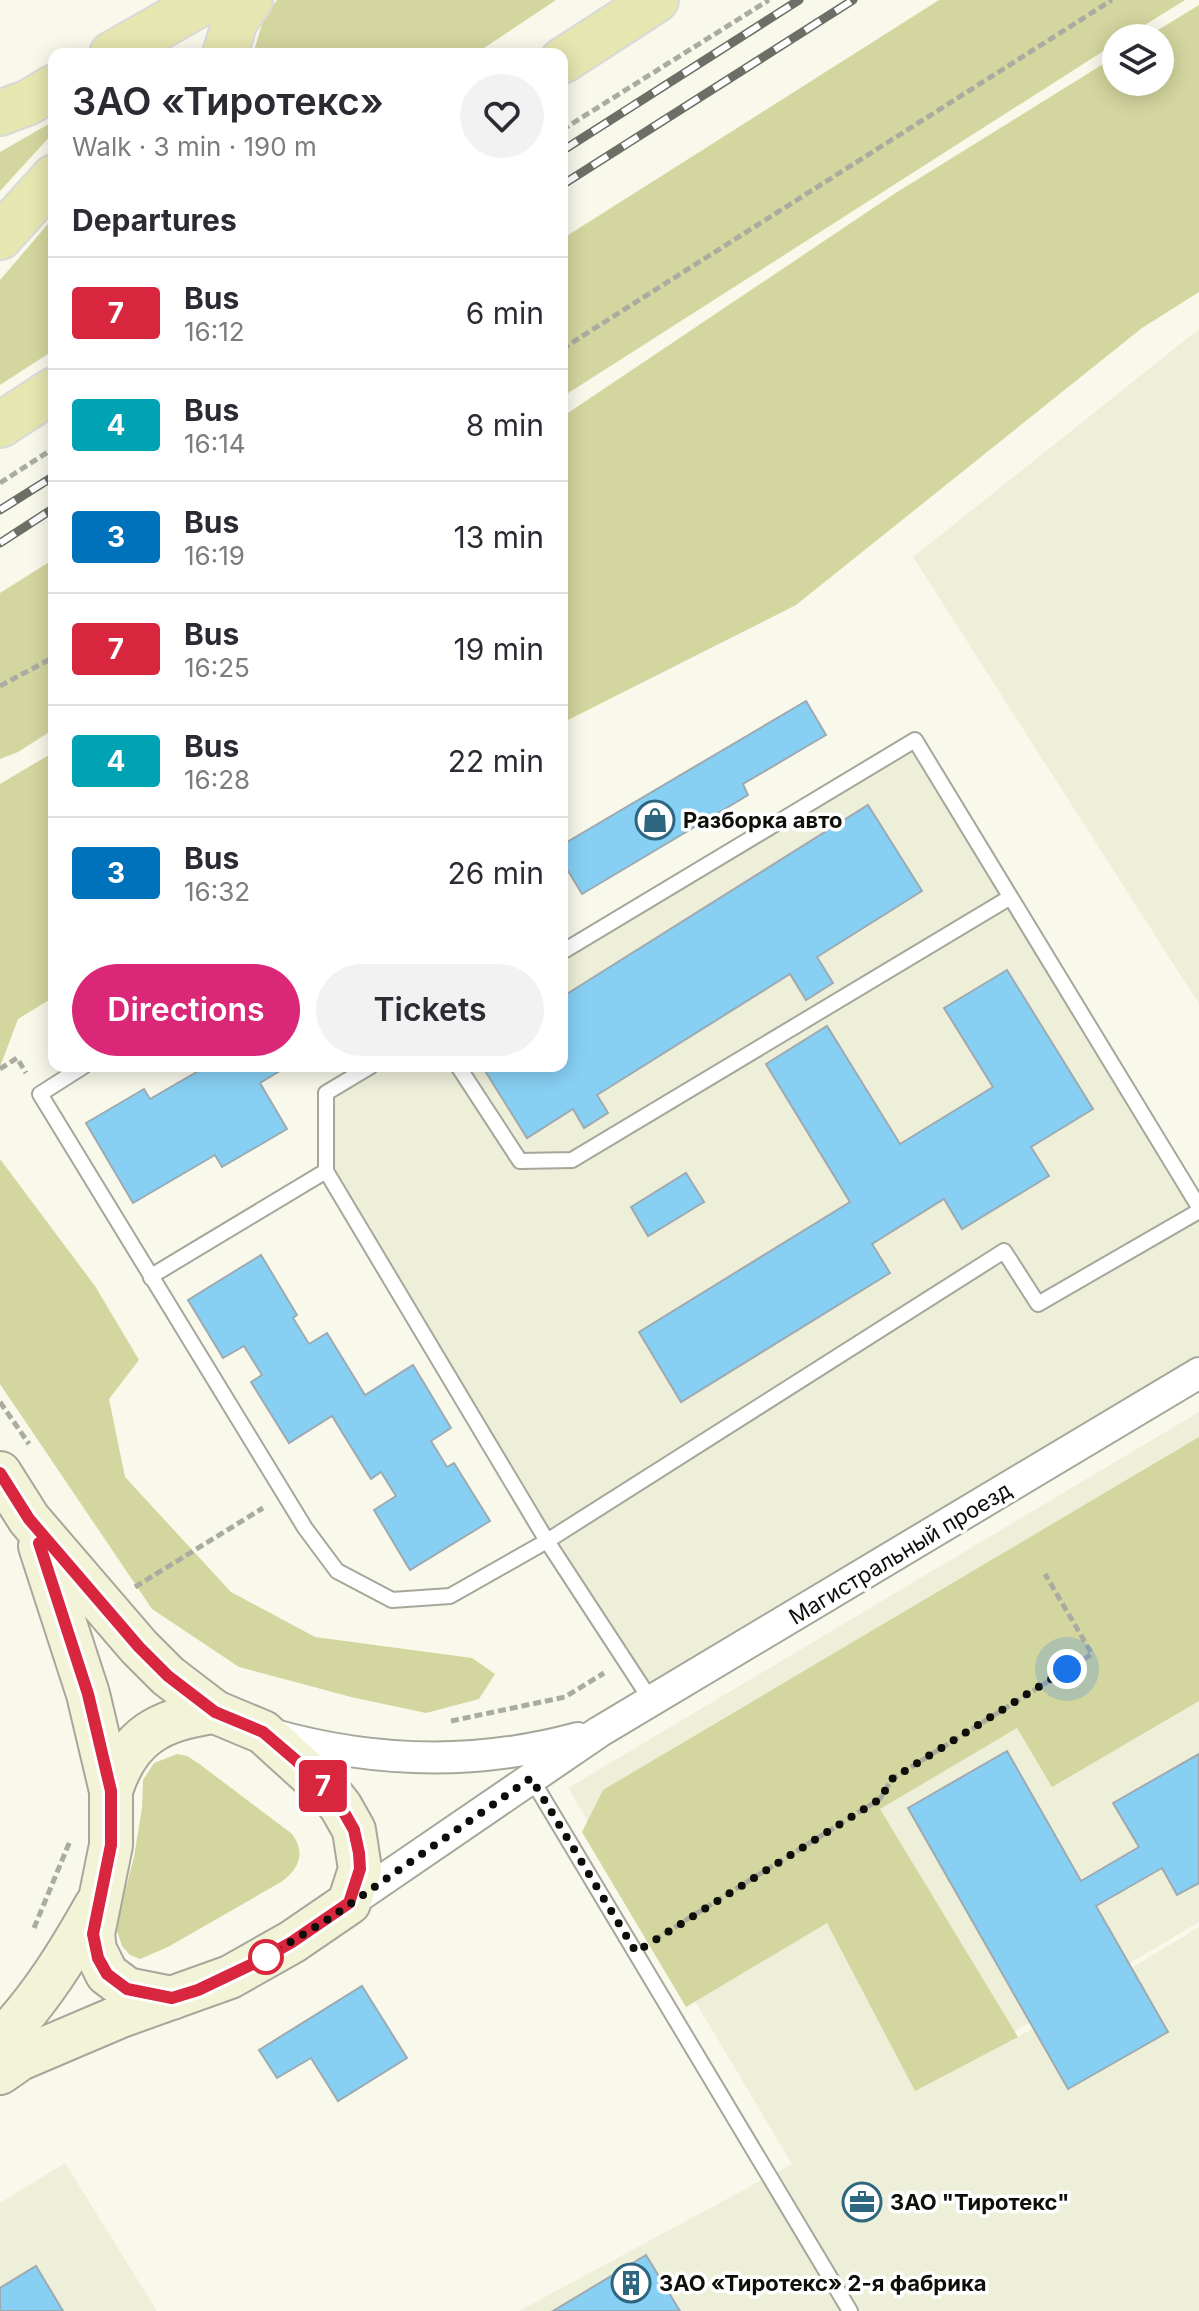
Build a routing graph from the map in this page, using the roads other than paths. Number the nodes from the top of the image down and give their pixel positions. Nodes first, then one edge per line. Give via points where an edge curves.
1 (210, 0) edge
2 (250, 0) edge
3 (656, 0) edge
4 (123, 48) edge
5 (170, 48) edge
6 (227, 48) edge
7 (568, 57) edge
8 (48, 91) edge
9 (0, 113) edge
10 (48, 184) edge
11 (0, 237) edge
12 (48, 394) edge
13 (0, 425) edge
14 (1009, 898) junction
15 (568, 948) edge
16 (75, 1072) edge
17 (361, 1072) edge
18 (462, 1072) edge
19 (326, 1171) junction
20 (1199, 1209) edge
21 (151, 1278) junction
22 (1199, 1373) edge
23 (18, 1463) edge
24 (29, 1519) junction
25 (547, 1541) junction
26 (652, 1702) junction
27 (215, 1712) junction
28 (263, 1732) junction
29 (599, 1732) junction
30 (531, 1778) junction
31 (111, 1791) junction
32 (98, 1901) junction
33 (349, 1903) junction
34 (172, 1998) junction
35 (0, 2041) edge
36 (0, 2073) edge
37 (850, 2311) edge

1 - 4 main road
1 - 5 main road
2 - 6 main road via 235,21
3 - 7 main road
8 - 9 main road
10 - 11 main road
12 - 13 main road
14 - 15 lane via 915,740
14 - 18 lane via 572,1160 520,1161
14 - 20 lane
16 - 21 lane via 40,1094
17 - 19 lane via 326,1093
19 - 21 lane
19 - 25 lane
20 - 25 lane via 1038,1304 1004,1251
21 - 25 lane via 337,1571 392,1600 450,1596
22 - 26 street, Магистральный проезд
23 - 24 street
24 - 27 street via 139,1647
24 - 31 street via 70,1634
25 - 26 lane
26 - 29 street, Магистральный проезд
27 - 28 street
27 - 31 street via 185,1715 156,1727 126,1755
28 - 29 street via 316,1747 411,1759 459,1759
28 - 33 street via 330,1793 354,1830 360,1869
29 - 30 street
30 - 33 street
30 - 37 lane
31 - 32 street via 111,1845
32 - 34 street via 93,1934 107,1974 127,1989
32 - 35 street via 68,1954
33 - 34 street via 257,1962
34 - 36 street via 20,2059

